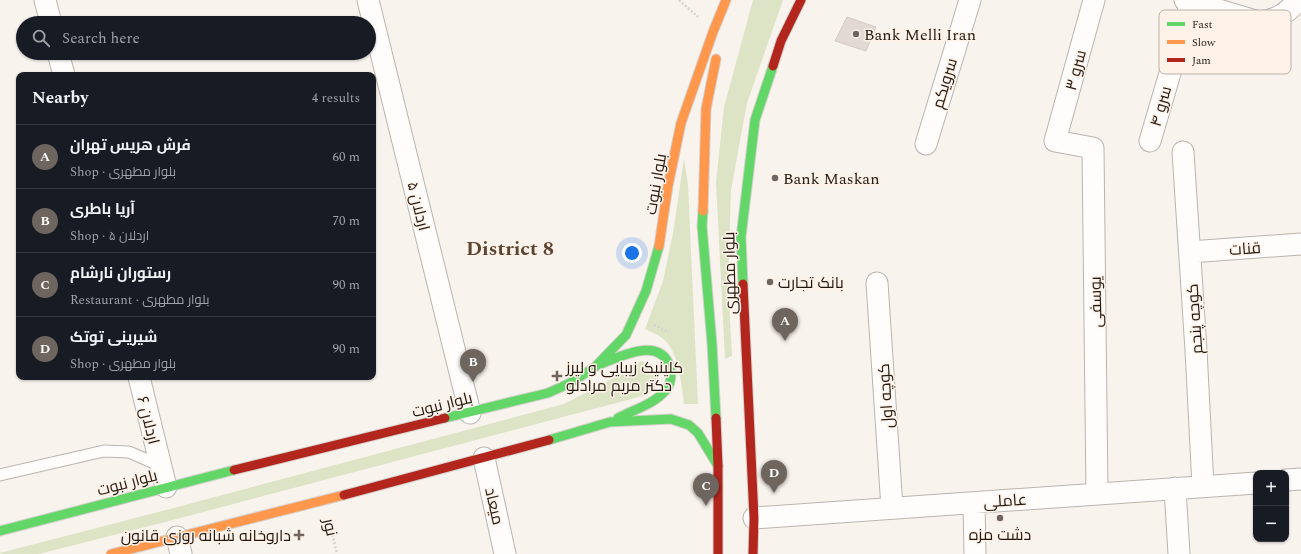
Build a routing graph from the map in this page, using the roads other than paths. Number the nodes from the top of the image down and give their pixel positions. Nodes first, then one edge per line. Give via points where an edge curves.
1 (45, 0) edge
2 (368, 0) edge
3 (727, 0) edge
4 (801, 0) edge
5 (970, 0) edge
6 (1094, 0) edge
7 (1298, 0) edge
8 (1188, 1) edge
9 (1218, 10) edge
10 (1288, 10) edge
11 (49, 16) edge
12 (372, 16) edge
13 (376, 32) edge
14 (721, 37) dead end
15 (718, 52) dead end
16 (60, 60) edge
17 (63, 72) edge
18 (1168, 74) edge
19 (1056, 141) joint
20 (1150, 141) dead end
21 (926, 144) dead end
22 (1183, 152) dead end
23 (1301, 244) edge
24 (1190, 252) junction
25 (877, 283) dead end
26 (595, 367) junction
27 (139, 380) edge
28 (470, 413) junction
29 (610, 422) junction
30 (484, 458) junction
31 (160, 466) junction
32 (718, 466) junction
33 (0, 475) edge
34 (1301, 479) edge
35 (1289, 480) edge
36 (1253, 482) edge
37 (1203, 486) junction
38 (166, 487) junction
39 (1175, 488) junction
40 (1097, 494) junction
41 (974, 503) junction
42 (892, 508) junction
43 (754, 518) junction
44 (0, 531) edge
45 (179, 545) edge
46 (111, 554) edge
47 (505, 554) edge
48 (718, 554) edge
49 (753, 554) edge
50 (975, 554) edge
51 (1179, 554) edge

1 - 11 street
2 - 12 street, اردلان ۵
3 - 14 main road
3 - 26 main road, بلوار نبوت via 713,32 682,123 668,186 659,249 646,291 626,335
4 - 43 main road, بلوار مطهری via 781,41 755,120 741,237
5 - 21 street, سرویکم
6 - 19 street, سرو ۳
7 - 10 street
8 - 9 street
13 - 28 street, اردلان ۵
15 - 32 main road, بلوار مطهری via 706,109 702,226 712,344
16 - 17 street
18 - 20 street, سرو ۴
19 - 40 street, یوسفی via 1093,148
22 - 24 street, کوچه پنجم
23 - 24 street, قنات
24 - 37 street, کوچه پنجم
25 - 42 street, کوچه اول
26 - 28 main road, بلوار نبوت via 548,393
26 - 29 main road via 642,349 658,352 669,365 670,382 660,396
27 - 31 street, اردلان ۶
28 - 38 main road, بلوار نبوت
29 - 30 main road
29 - 32 main road via 658,418 683,423 698,433
30 - 45 main road via 325,500
30 - 47 street, میعاد
31 - 33 lane via 129,452 104,451
31 - 38 street, اردلان ۶
32 - 48 main road, بلوار مطهری
34 - 35 street
36 - 37 street, عاملی
37 - 39 street, عاملی
38 - 44 main road, بلوار نبوت
39 - 40 street, عاملی
39 - 51 street
40 - 41 street, عاملی
41 - 42 street, عاملی
41 - 50 street
42 - 43 street, عاملی
43 - 49 main road, بلوار مطهری
45 - 46 main road

